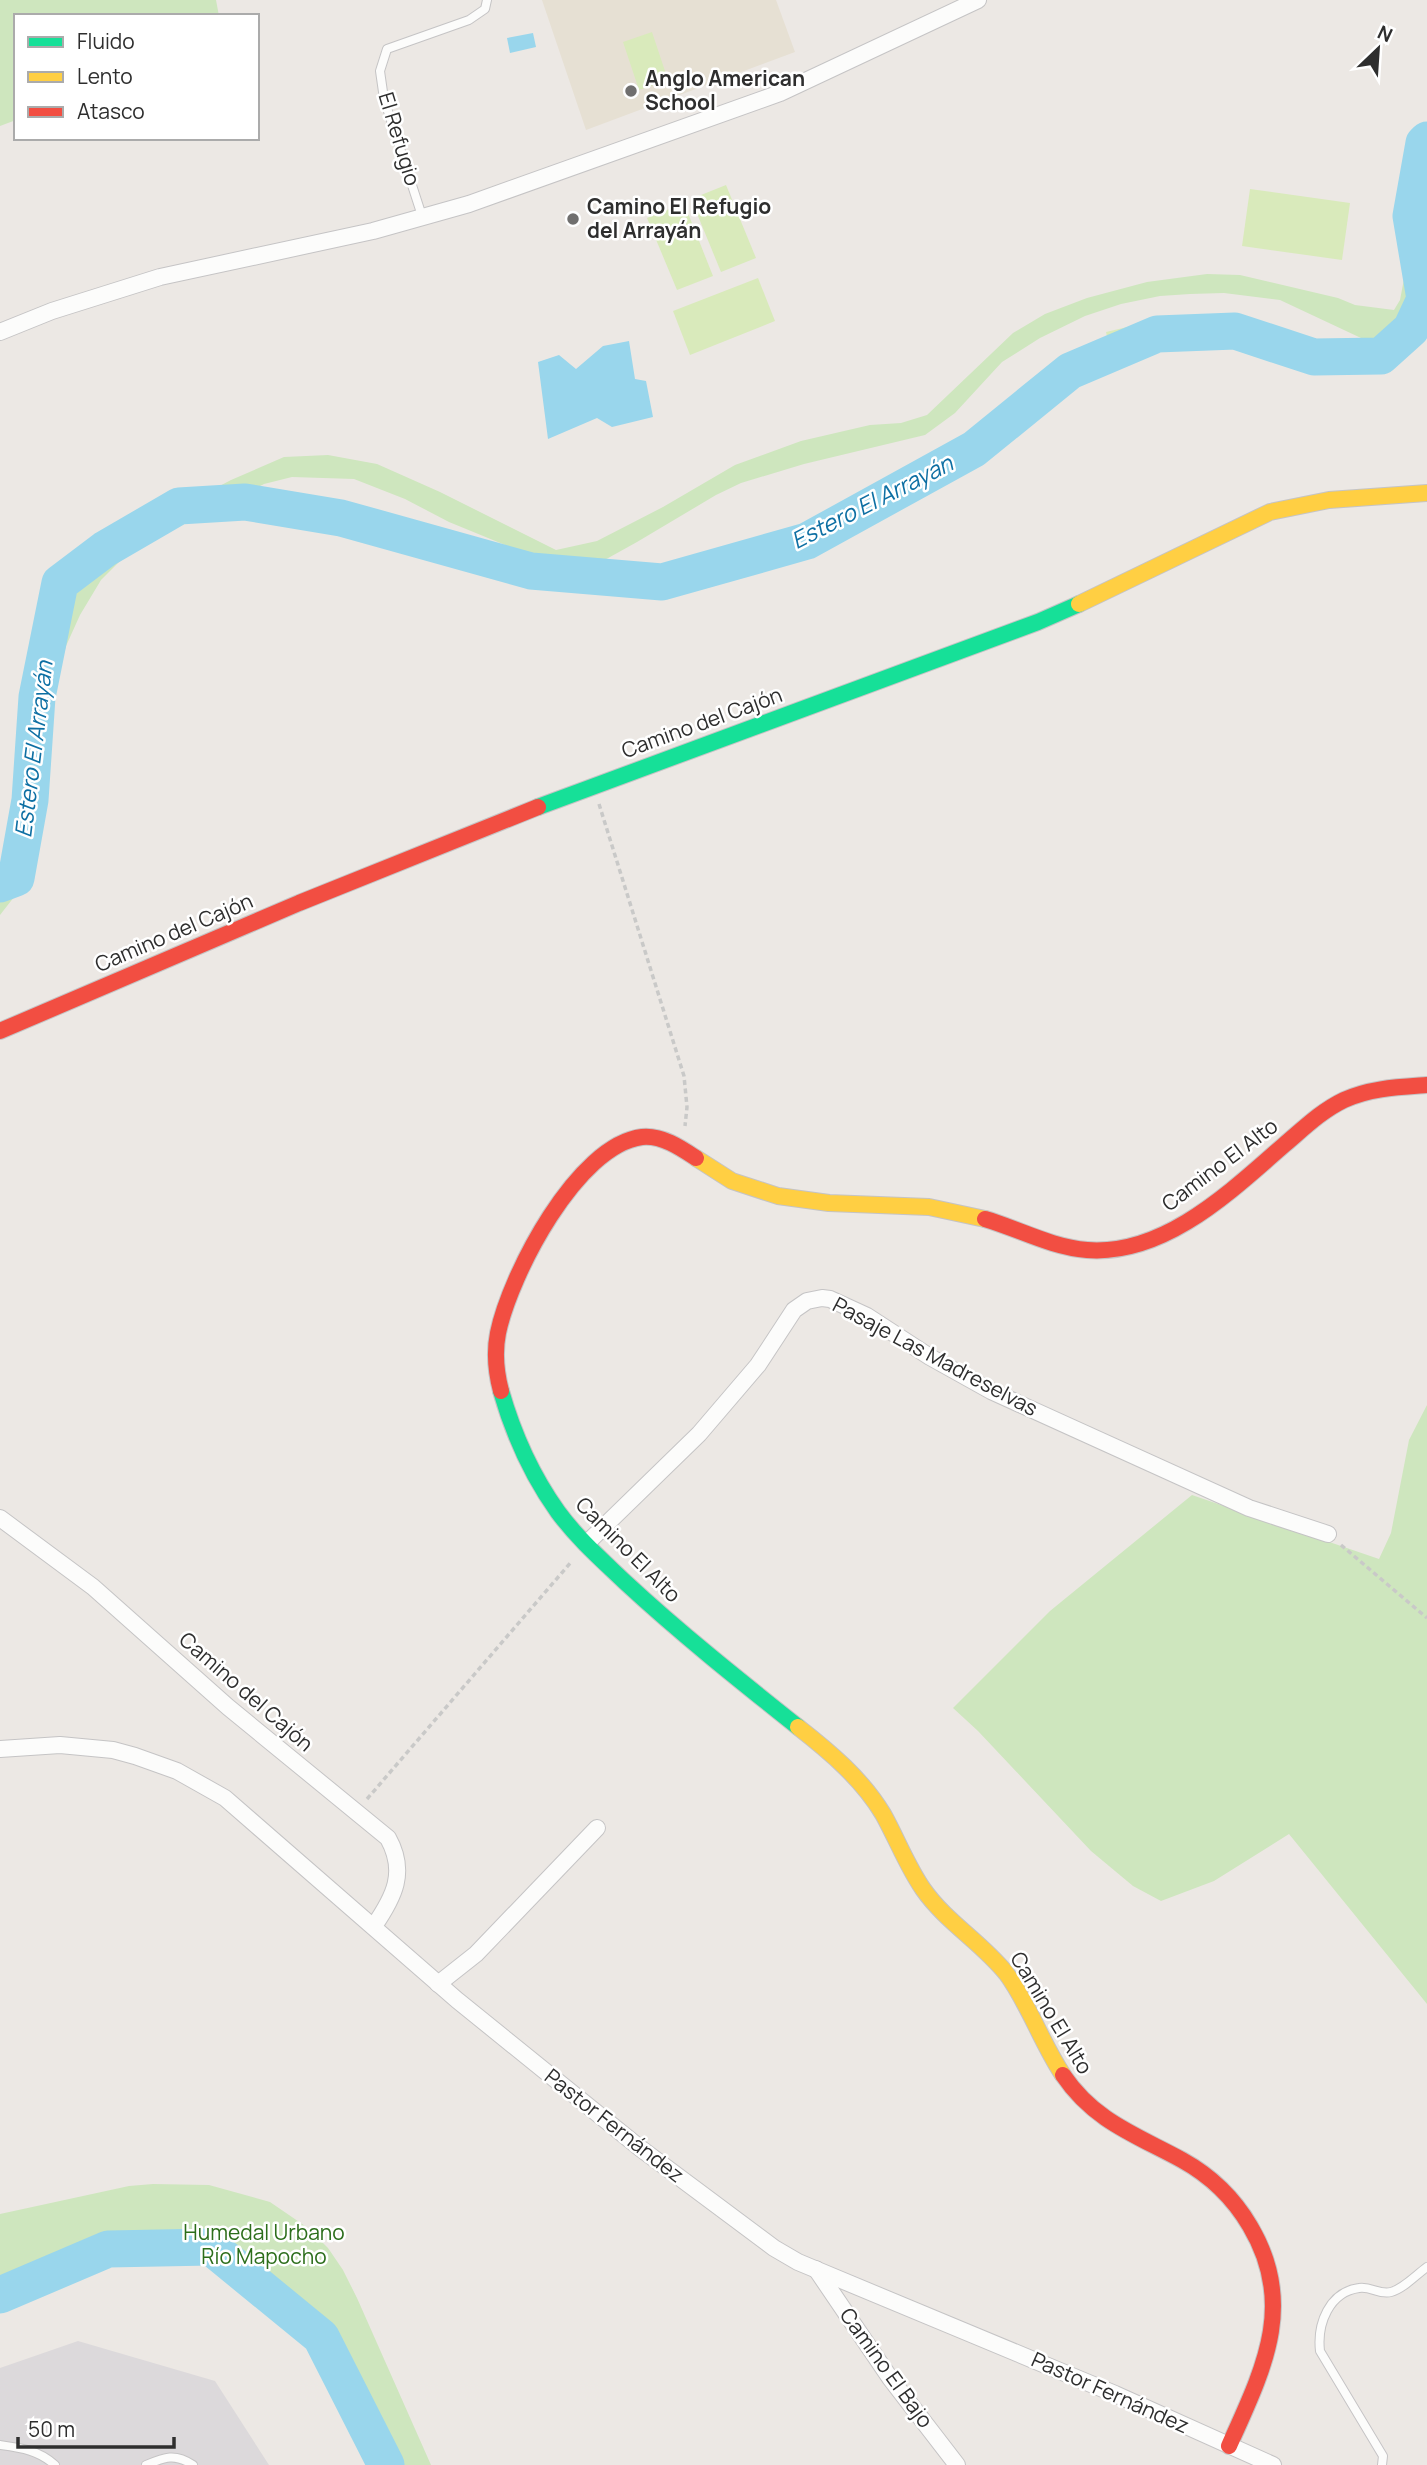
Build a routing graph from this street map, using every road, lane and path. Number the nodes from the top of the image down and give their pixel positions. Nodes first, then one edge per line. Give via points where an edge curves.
1 (488, 0) edge
2 (978, 0) edge
3 (424, 219) junction
4 (0, 332) edge
5 (1427, 493) edge
6 (593, 786) junction
7 (0, 1031) edge
8 (1427, 1085) edge
9 (679, 1148) junction
10 (0, 1518) edge
11 (1328, 1534) joint
12 (586, 1544) junction
13 (1427, 1618) edge
14 (0, 1749) edge
15 (356, 1811) junction
16 (597, 1828) dead end
17 (374, 1926) junction
18 (438, 1984) junction
19 (1427, 2267) edge
20 (816, 2269) junction
21 (0, 2445) edge
22 (1229, 2446) junction
23 (55, 2465) edge
24 (146, 2465) edge
25 (193, 2465) edge
26 (957, 2465) edge
27 (1273, 2465) edge
28 (1382, 2465) edge

1 - 3 lane, El Refugio via 485,9 469,20 387,49 380,71 384,99
2 - 3 street via 780,93
3 - 4 street via 160,277
5 - 6 street, Camino del Cajón via 1325,499 1282,508 1038,622
6 - 7 street, Camino del Cajón via 299,903
6 - 9 path via 684,1076 687,1107
8 - 9 street, Camino El Alto via 1372,1090 1341,1101 1188,1218 1139,1244 1100,1250 1065,1247 951,1210 763,1194 719,1174
9 - 12 street, Camino El Alto via 659,1138 642,1137 592,1163 542,1231 498,1332 497,1377 510,1419 550,1499
10 - 15 street, Camino del Cajón via 93,1587 228,1707
11 - 12 street, Pasaje Las Madreselvas via 1249,1508 991,1391 867,1316 822,1297 794,1310 758,1365 708,1424
11 - 13 path
12 - 15 path
12 - 22 street, Camino El Alto via 642,1598 856,1778 879,1807 920,1886 944,1914 988,1951 1011,1980 1082,2100 1113,2126 1200,2171 1237,2206 1268,2264 1275,2321 1265,2362
14 - 17 street, Pastor Fernández via 87,1747 135,1756 177,1771 235,1807
15 - 17 street, Camino del Cajón via 388,1838 397,1859 393,1893
16 - 18 street via 476,1954
17 - 18 street, Pastor Fernández
18 - 20 street, Pastor Fernández via 716,2206 774,2248
19 - 28 lane via 1394,2291 1358,2288 1339,2294 1331,2302 1318,2337 1320,2351 1383,2456
20 - 22 street, Pastor Fernández
20 - 26 street, Camino El Bajo via 890,2378
21 - 23 lane via 43,2454
22 - 27 street, Pastor Fernández
24 - 25 lane via 163,2457 183,2458

